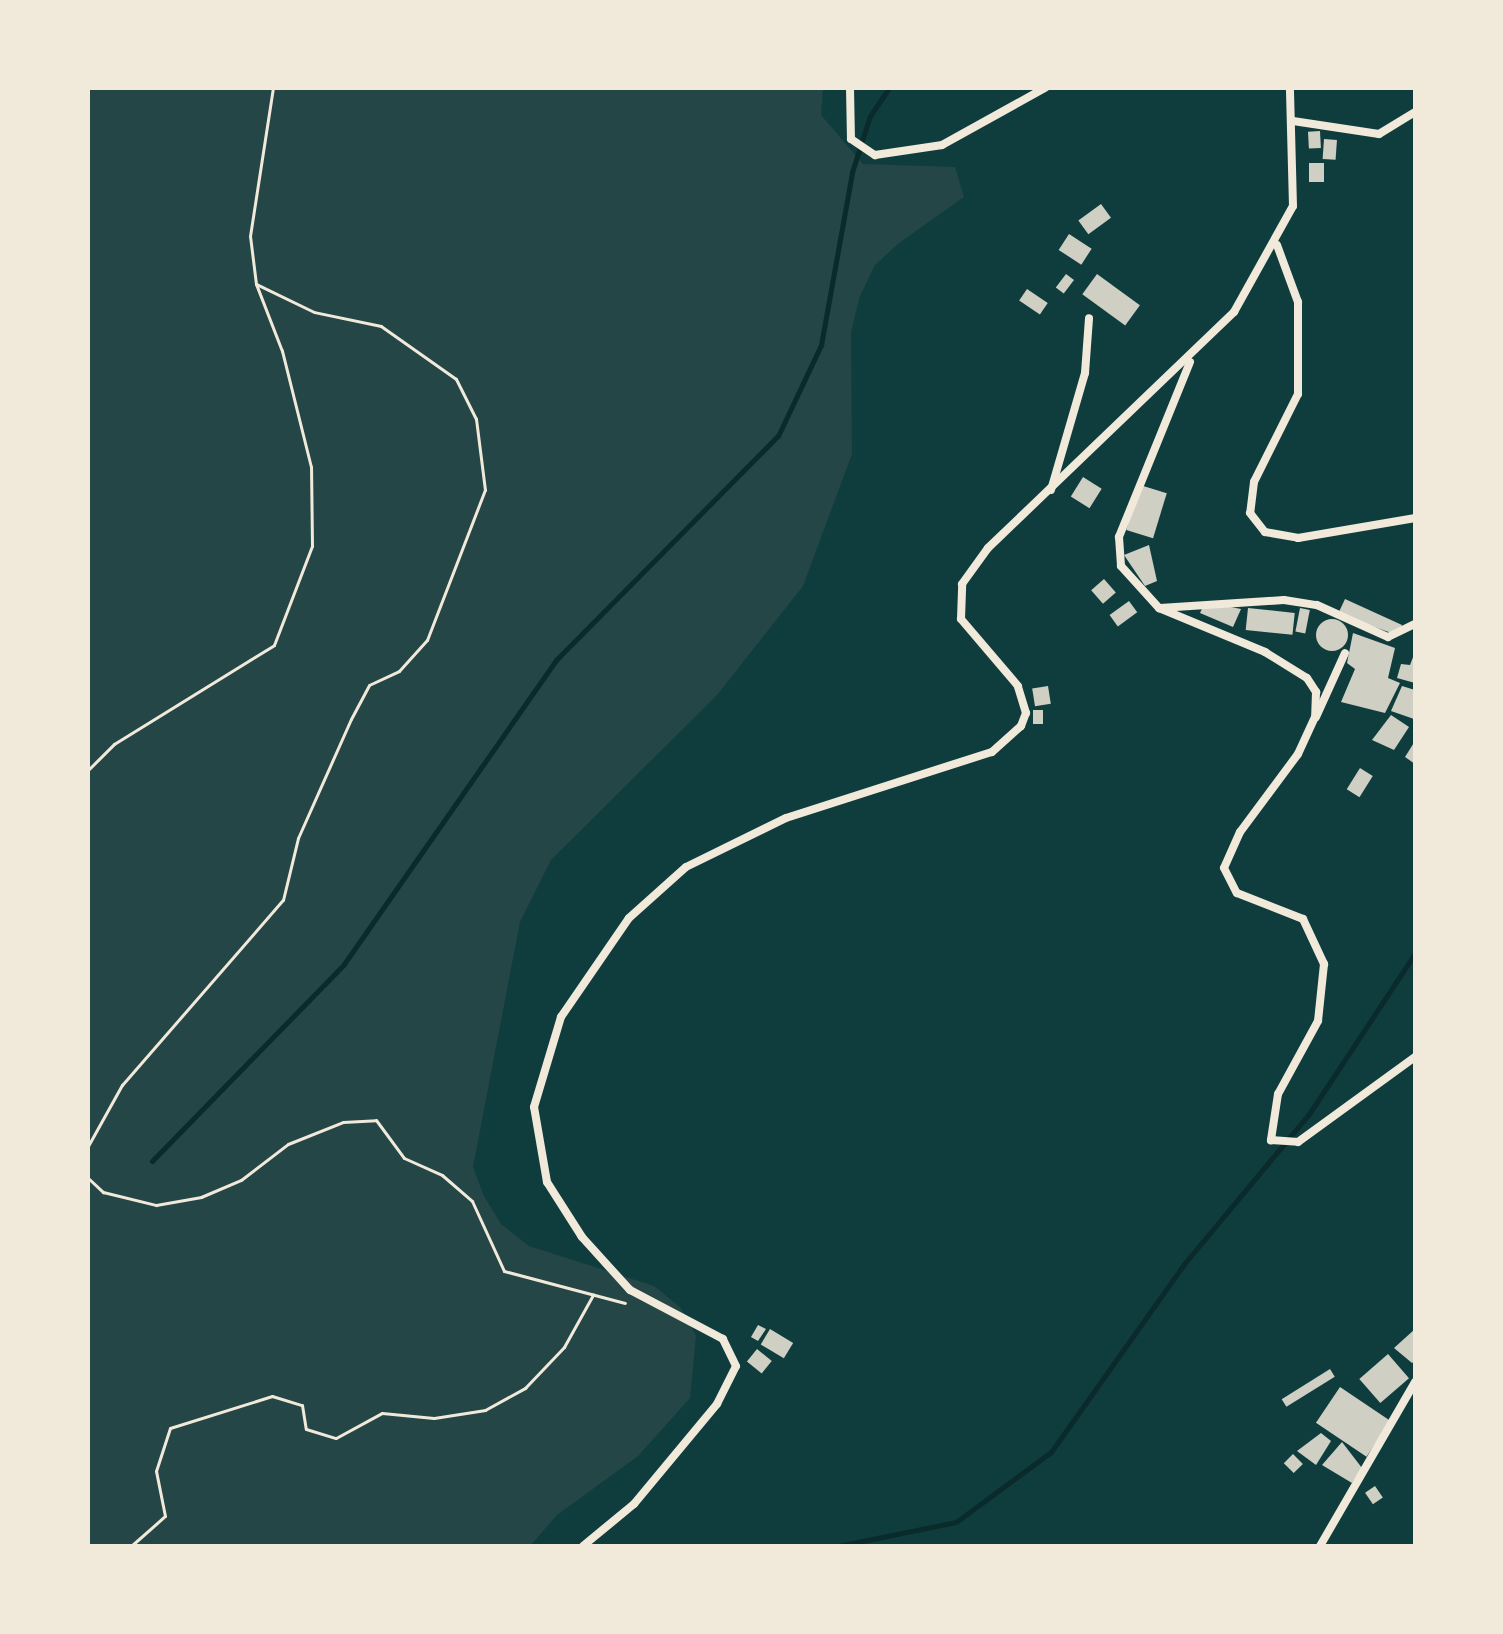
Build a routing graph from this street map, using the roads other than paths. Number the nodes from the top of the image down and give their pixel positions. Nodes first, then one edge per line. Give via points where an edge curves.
1 (850, 88) edge
2 (1045, 88) edge
3 (1290, 88) edge
4 (1415, 112) edge
5 (1293, 121) junction
6 (1277, 245) junction
7 (1089, 318) dead end
8 (1191, 360) junction
9 (1050, 491) junction
10 (1415, 518) edge
11 (1159, 608) junction
12 (1415, 624) edge
13 (1345, 653) dead end
14 (1315, 717) junction
15 (1415, 1057) edge
16 (1415, 1382) edge
17 (583, 1546) edge
18 (1320, 1546) edge

1 - 2 street via 851,139 867,154 942,145
3 - 5 street
4 - 5 street via 1379,134
5 - 6 street via 1297,180
6 - 8 street
6 - 10 street via 1298,302 1298,394 1254,482 1250,513 1265,532 1298,538
7 - 9 street via 1083,384
8 - 9 street
8 - 11 street via 1119,537 1127,579
9 - 17 street via 988,548 958,597 966,630 1025,701 1026,713 1009,741 943,770 786,818 686,867 629,918 561,1017 534,1107 547,1182 582,1237 630,1290 723,1339 736,1366 717,1404 634,1504
11 - 12 street via 1284,600 1317,605 1388,637
11 - 14 street via 1246,642 1307,678 1316,692
13 - 14 street
14 - 15 street via 1224,868 1237,893 1303,919 1324,964 1318,1021 1278,1094 1271,1140 1298,1142
16 - 18 street

